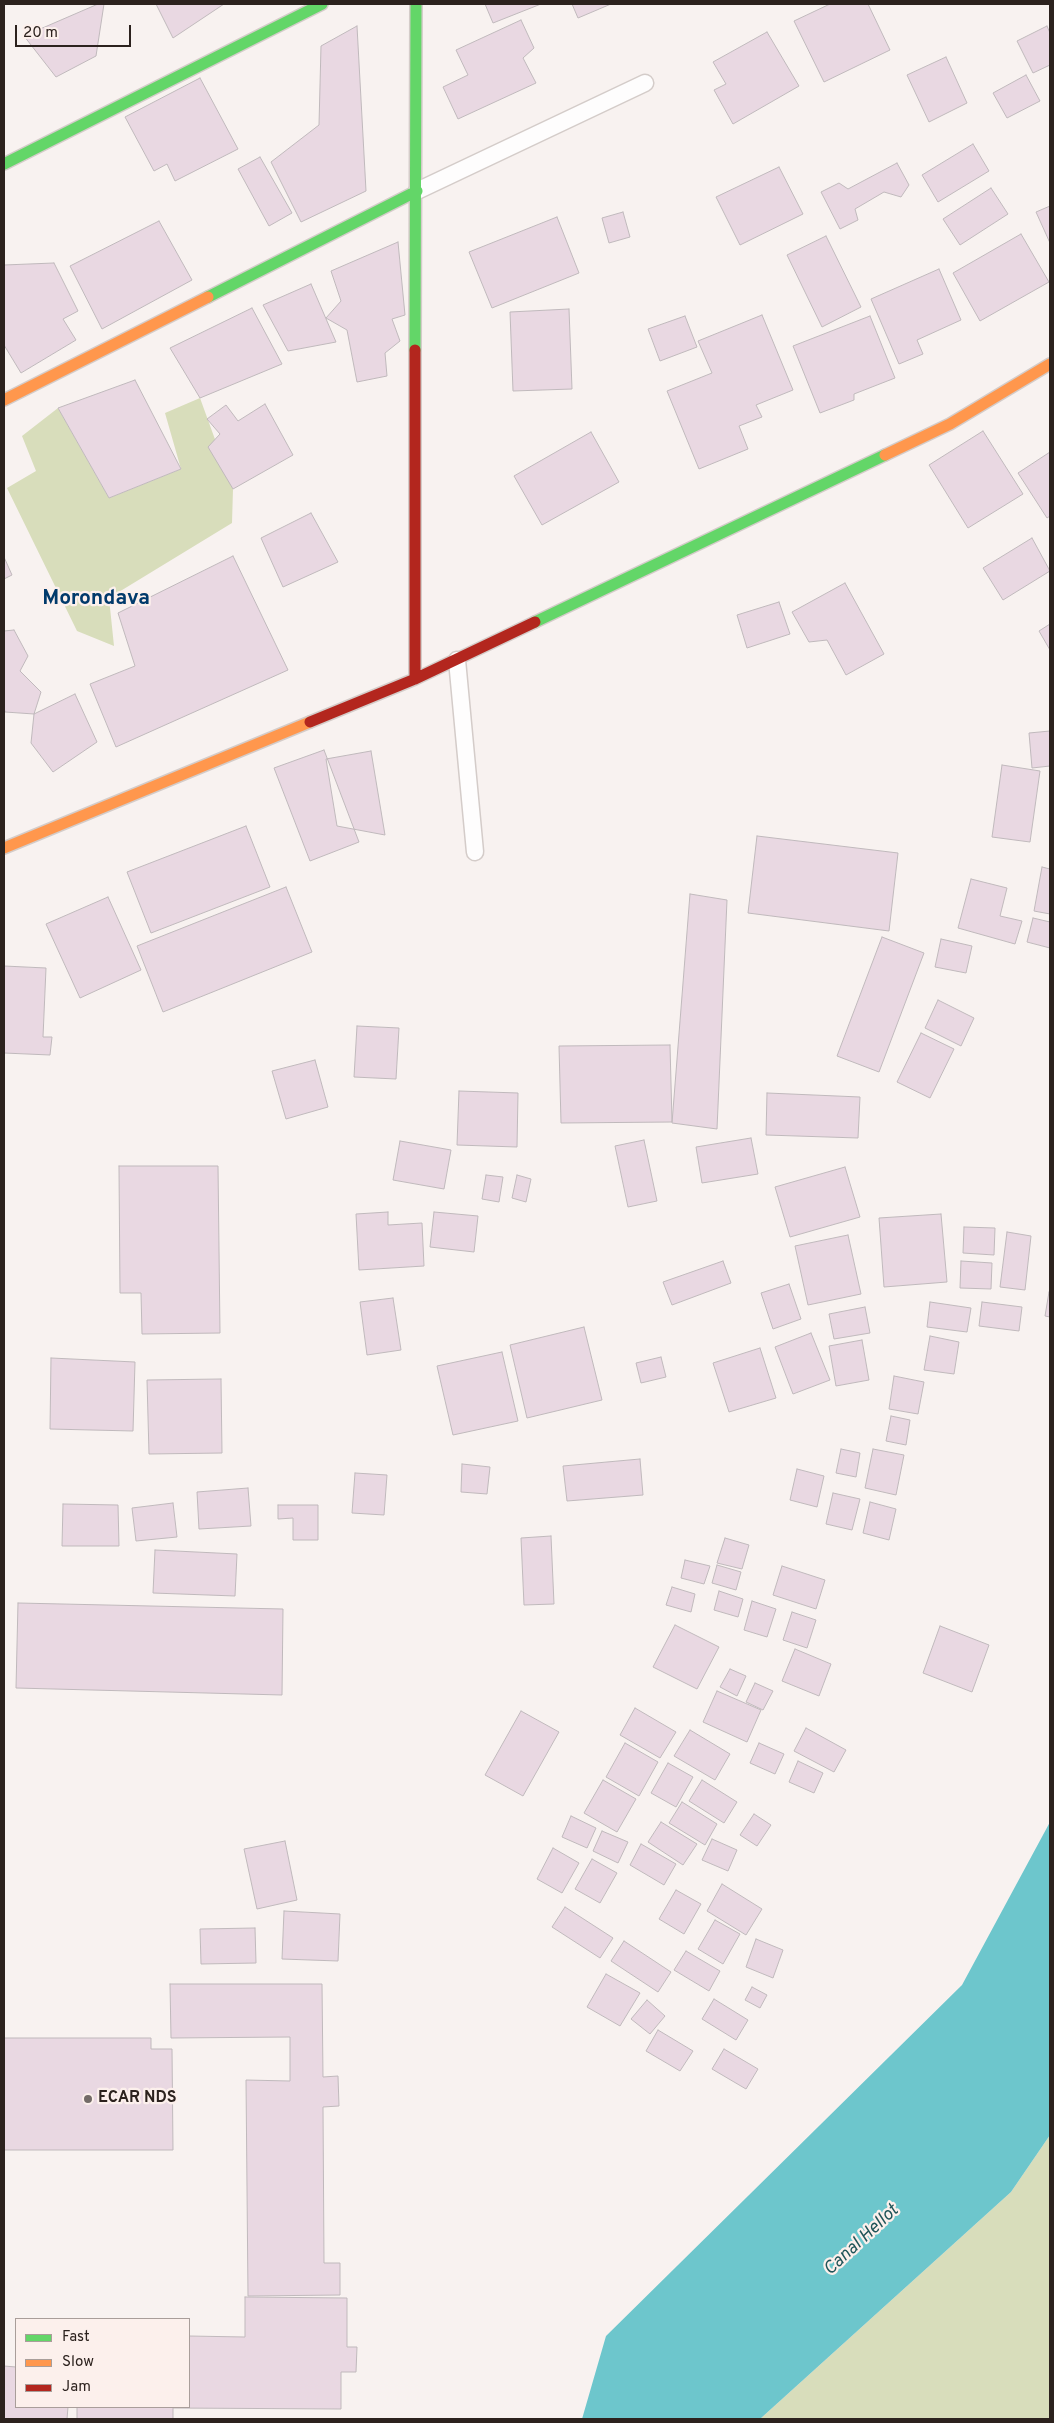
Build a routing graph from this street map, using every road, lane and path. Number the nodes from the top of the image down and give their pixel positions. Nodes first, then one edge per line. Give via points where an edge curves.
1 (322, 4) edge
2 (416, 4) edge
3 (645, 83) dead end
4 (4, 164) edge
5 (417, 190) junction
6 (1050, 364) edge
7 (4, 400) edge
8 (457, 660) junction
9 (415, 679) junction
10 (4, 848) edge
11 (475, 852) dead end

1 - 4 street
2 - 5 street
3 - 5 lane
5 - 7 street
5 - 9 street
6 - 8 street via 950,424
8 - 9 street
8 - 11 lane
9 - 10 street

